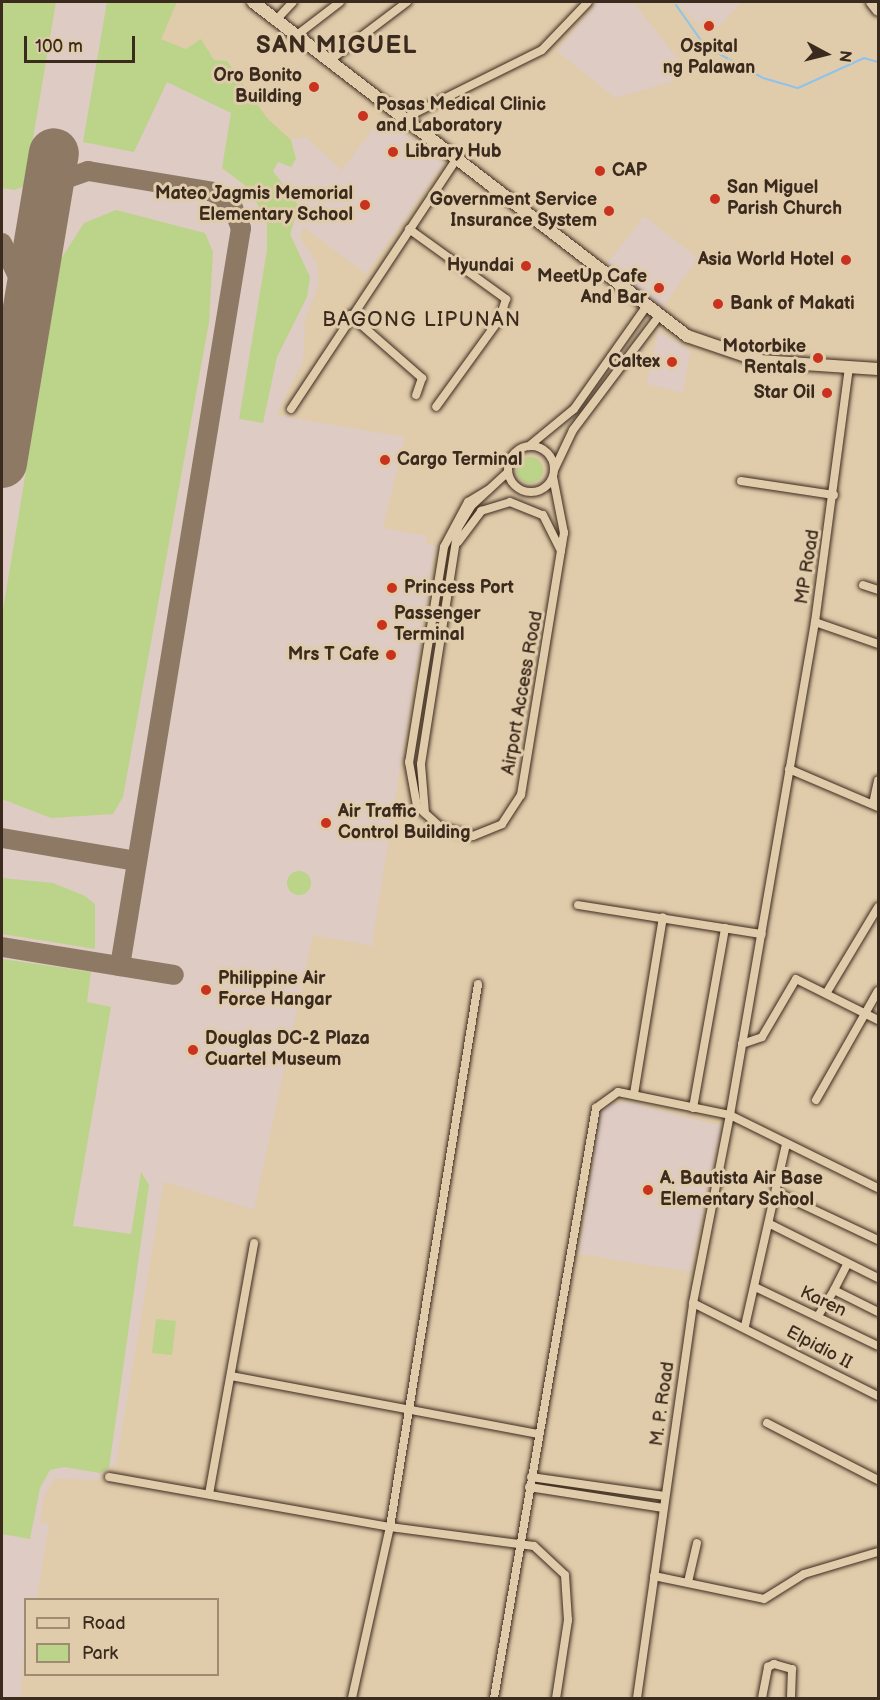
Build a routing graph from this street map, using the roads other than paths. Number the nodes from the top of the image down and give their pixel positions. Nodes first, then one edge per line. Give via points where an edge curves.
1 (253, 2) edge
2 (293, 2) edge
3 (340, 2) edge
4 (407, 2) edge
5 (588, 2) edge
6 (871, 2) edge
7 (879, 11) edge
8 (277, 19) junction
9 (297, 35) junction
10 (329, 61) junction
11 (403, 119) junction
12 (456, 160) junction
13 (409, 229) junction
14 (646, 307) junction
15 (350, 315) junction
16 (659, 316) junction
17 (849, 367) junction
18 (879, 369) edge
19 (416, 395) dead end
20 (436, 407) dead end
21 (291, 409) dead end
22 (528, 446) junction
23 (508, 472) junction
24 (553, 473) junction
25 (741, 481) dead end
26 (488, 490) junction
27 (834, 495) junction
28 (456, 546) junction
29 (562, 555) junction
30 (863, 585) dead end
31 (879, 590) edge
32 (815, 622) junction
33 (879, 644) edge
34 (789, 769) junction
35 (879, 781) edge
36 (876, 805) edge
37 (426, 814) junction
38 (578, 905) dead end
39 (879, 907) edge
40 (663, 917) junction
41 (875, 921) edge
42 (725, 928) junction
43 (762, 934) junction
44 (478, 984) dead end
45 (827, 992) junction
46 (879, 992) edge
47 (865, 1012) junction
48 (879, 1020) edge
49 (742, 1044) junction
50 (634, 1094) junction
51 (816, 1100) dead end
52 (693, 1108) junction
53 (730, 1115) junction
54 (786, 1144) junction
55 (879, 1188) edge
56 (776, 1192) junction
57 (770, 1224) junction
58 (879, 1240) edge
59 (254, 1243) dead end
60 (848, 1263) junction
61 (879, 1278) edge
62 (755, 1287) junction
63 (834, 1290) junction
64 (693, 1303) junction
65 (879, 1312) edge
66 (818, 1316) junction
67 (745, 1326) junction
68 (879, 1346) edge
69 (231, 1376) junction
70 (879, 1396) edge
71 (410, 1409) junction
72 (767, 1423) dead end
73 (538, 1434) junction
74 (109, 1477) dead end
75 (531, 1477) junction
76 (879, 1480) edge
77 (529, 1487) junction
78 (210, 1494) junction
79 (665, 1497) junction
80 (663, 1508) junction
81 (390, 1527) junction
82 (697, 1543) dead end
83 (517, 1547) junction
84 (879, 1552) edge
85 (654, 1576) junction
86 (688, 1582) junction
87 (352, 1698) edge
88 (494, 1698) edge
89 (556, 1698) edge
90 (637, 1698) edge
91 (762, 1698) edge
92 (791, 1698) edge

1 - 8 main road
2 - 8 street
3 - 9 street
4 - 10 street
5 - 11 street via 542,50
6 - 7 main road
8 - 9 main road
9 - 10 main road
10 - 11 main road
11 - 12 main road
12 - 13 street
12 - 14 main road
13 - 15 street
13 - 20 street via 506,299 499,320
14 - 16 main road
14 - 22 street via 574,409
15 - 19 street via 422,378
15 - 21 street
16 - 17 main road via 731,354
16 - 24 street via 569,435
17 - 18 main road
17 - 27 street, MP Road
22 - 23 street via 513,455
22 - 24 street via 546,452
23 - 24 street via 518,489 532,492 544,488
23 - 26 street, Airport Access Road
24 - 29 street, Airport Access Road via 563,523
25 - 27 street
26 - 28 street, Airport Access Road via 461,522
26 - 37 street, Airport Access Road via 473,496 458,517 439,570 409,762 410,792
27 - 32 street, MP Road
28 - 29 street via 482,511 510,502 543,515
28 - 37 street, Airport Access Road via 421,764 420,796
29 - 37 street, Airport Access Road via 517,806 502,824 474,836 446,830
30 - 31 street
32 - 33 street
32 - 34 street, MP Road
34 - 36 street
34 - 43 street, MP Road
35 - 36 street
38 - 40 street
39 - 41 street
40 - 42 street
40 - 50 street
41 - 45 street
42 - 43 street
42 - 52 street
43 - 49 street, M. P. Road
44 - 71 street
45 - 47 street
45 - 49 street via 796,979 762,1037
46 - 47 street
47 - 48 street
47 - 51 street
49 - 53 street, M. P. Road
50 - 52 street
50 - 73 street via 606,1097 596,1108
52 - 53 street
53 - 54 street
53 - 64 street, M. P. Road
54 - 55 street
54 - 56 street
56 - 57 street
56 - 58 street
57 - 60 street
57 - 62 street
59 - 69 street
60 - 61 street
60 - 63 street
62 - 66 street, Karen
62 - 67 street
63 - 65 street
63 - 66 street
64 - 67 street, Elpidio II
64 - 79 street, M. P. Road
66 - 68 street, Karen
67 - 70 street, Elpidio II
69 - 71 street
69 - 78 street
71 - 73 street
71 - 81 street
72 - 76 street
73 - 75 street
74 - 78 street
75 - 77 street
75 - 79 street
77 - 80 street
77 - 83 street
78 - 81 street
79 - 80 street, M. P. Road
80 - 85 street, M. P. Road
81 - 83 street
81 - 87 street
82 - 86 street
83 - 88 street
83 - 89 street via 542,1551 565,1575 568,1620
84 - 86 street via 804,1574 764,1599
85 - 86 street
85 - 90 street, M. P. Road
91 - 92 street via 768,1667 774,1664 792,1670

